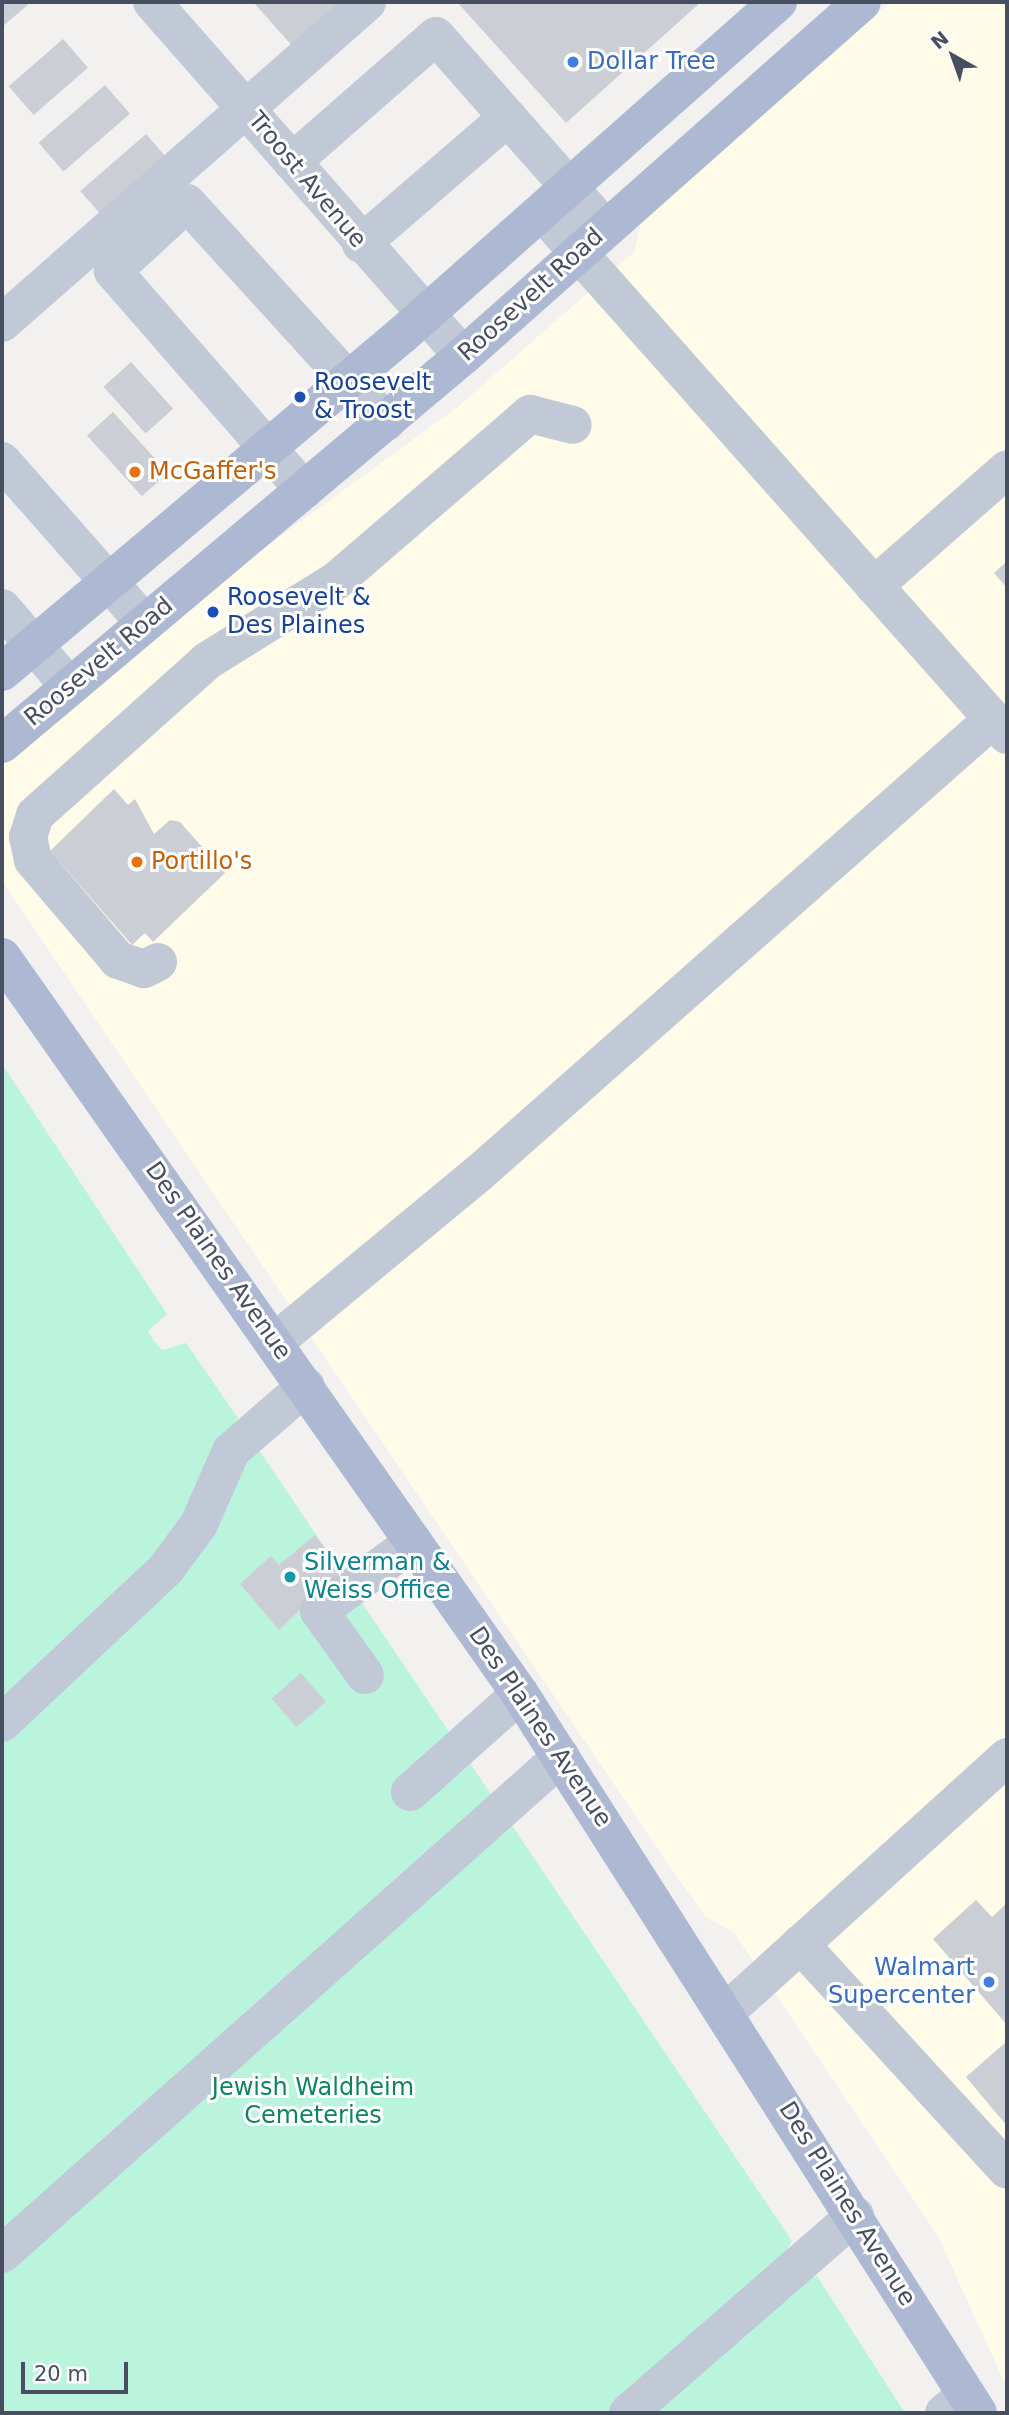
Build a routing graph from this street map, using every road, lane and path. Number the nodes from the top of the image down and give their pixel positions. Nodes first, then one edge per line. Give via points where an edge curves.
1 (152, 2) edge
2 (367, 2) edge
3 (778, 2) edge
4 (862, 2) edge
5 (246, 108) junction
6 (508, 117) junction
7 (292, 162) junction
8 (555, 199) junction
9 (592, 241) junction
10 (361, 244) junction
11 (425, 315) junction
12 (2, 323) edge
13 (463, 356) junction
14 (348, 380) junction
15 (386, 422) junction
16 (573, 425) dead end
17 (268, 448) junction
18 (2, 461) edge
19 (1007, 469) edge
20 (304, 490) junction
21 (109, 582) junction
22 (874, 586) junction
23 (2, 608) edge
24 (145, 623) junction
25 (34, 645) junction
26 (2, 672) edge
27 (70, 687) junction
28 (1000, 727) edge
29 (2, 744) edge
30 (158, 962) dead end
31 (4, 964) edge
32 (276, 1341) junction
33 (306, 1386) junction
34 (414, 1542) junction
35 (365, 1675) dead end
36 (520, 1694) junction
37 (2, 1723) edge
38 (561, 1757) junction
39 (1007, 1757) edge
40 (410, 1792) dead end
41 (800, 1944) junction
42 (727, 2011) junction
43 (1007, 2170) edge
44 (855, 2216) junction
45 (2, 2254) edge
46 (963, 2407) edge
47 (628, 2413) edge

1 - 5 street, Troost Avenue
2 - 5 street
3 - 8 main road
4 - 9 main road, Roosevelt Road
5 - 7 street, Troost Avenue
5 - 12 street
6 - 7 street via 436,36
6 - 8 street
6 - 10 street
7 - 10 street, Troost Avenue
8 - 9 street
8 - 11 main road
9 - 13 main road, Roosevelt Road
9 - 22 street
10 - 11 street, Troost Avenue
11 - 13 street, Troost Avenue
11 - 14 main road
13 - 15 main road, Roosevelt Road
14 - 15 street
14 - 17 main road
14 - 17 street via 187,203 113,271
15 - 20 main road, Roosevelt Road
16 - 30 street via 530,414 337,580 207,661 35,815 28,837 33,860 118,960 144,969
17 - 20 street
17 - 21 main road
18 - 21 street
19 - 22 street
20 - 24 main road, Roosevelt Road
21 - 24 street
21 - 25 main road
22 - 28 street
23 - 25 street
24 - 27 main road, Roosevelt Road
25 - 26 main road
25 - 27 street
27 - 29 main road, Roosevelt Road
28 - 32 street
31 - 32 main road, Des Plaines Avenue
32 - 33 main road, Des Plaines Avenue
33 - 34 main road, Des Plaines Avenue
33 - 37 street via 231,1451 198,1524 166,1569
34 - 35 street via 319,1611
34 - 36 main road, Des Plaines Avenue
36 - 38 main road, Des Plaines Avenue
36 - 40 street
38 - 42 main road, Des Plaines Avenue
38 - 45 street
39 - 41 street
41 - 42 street
41 - 43 street
42 - 44 main road, Des Plaines Avenue
44 - 46 main road, Des Plaines Avenue
44 - 47 street

